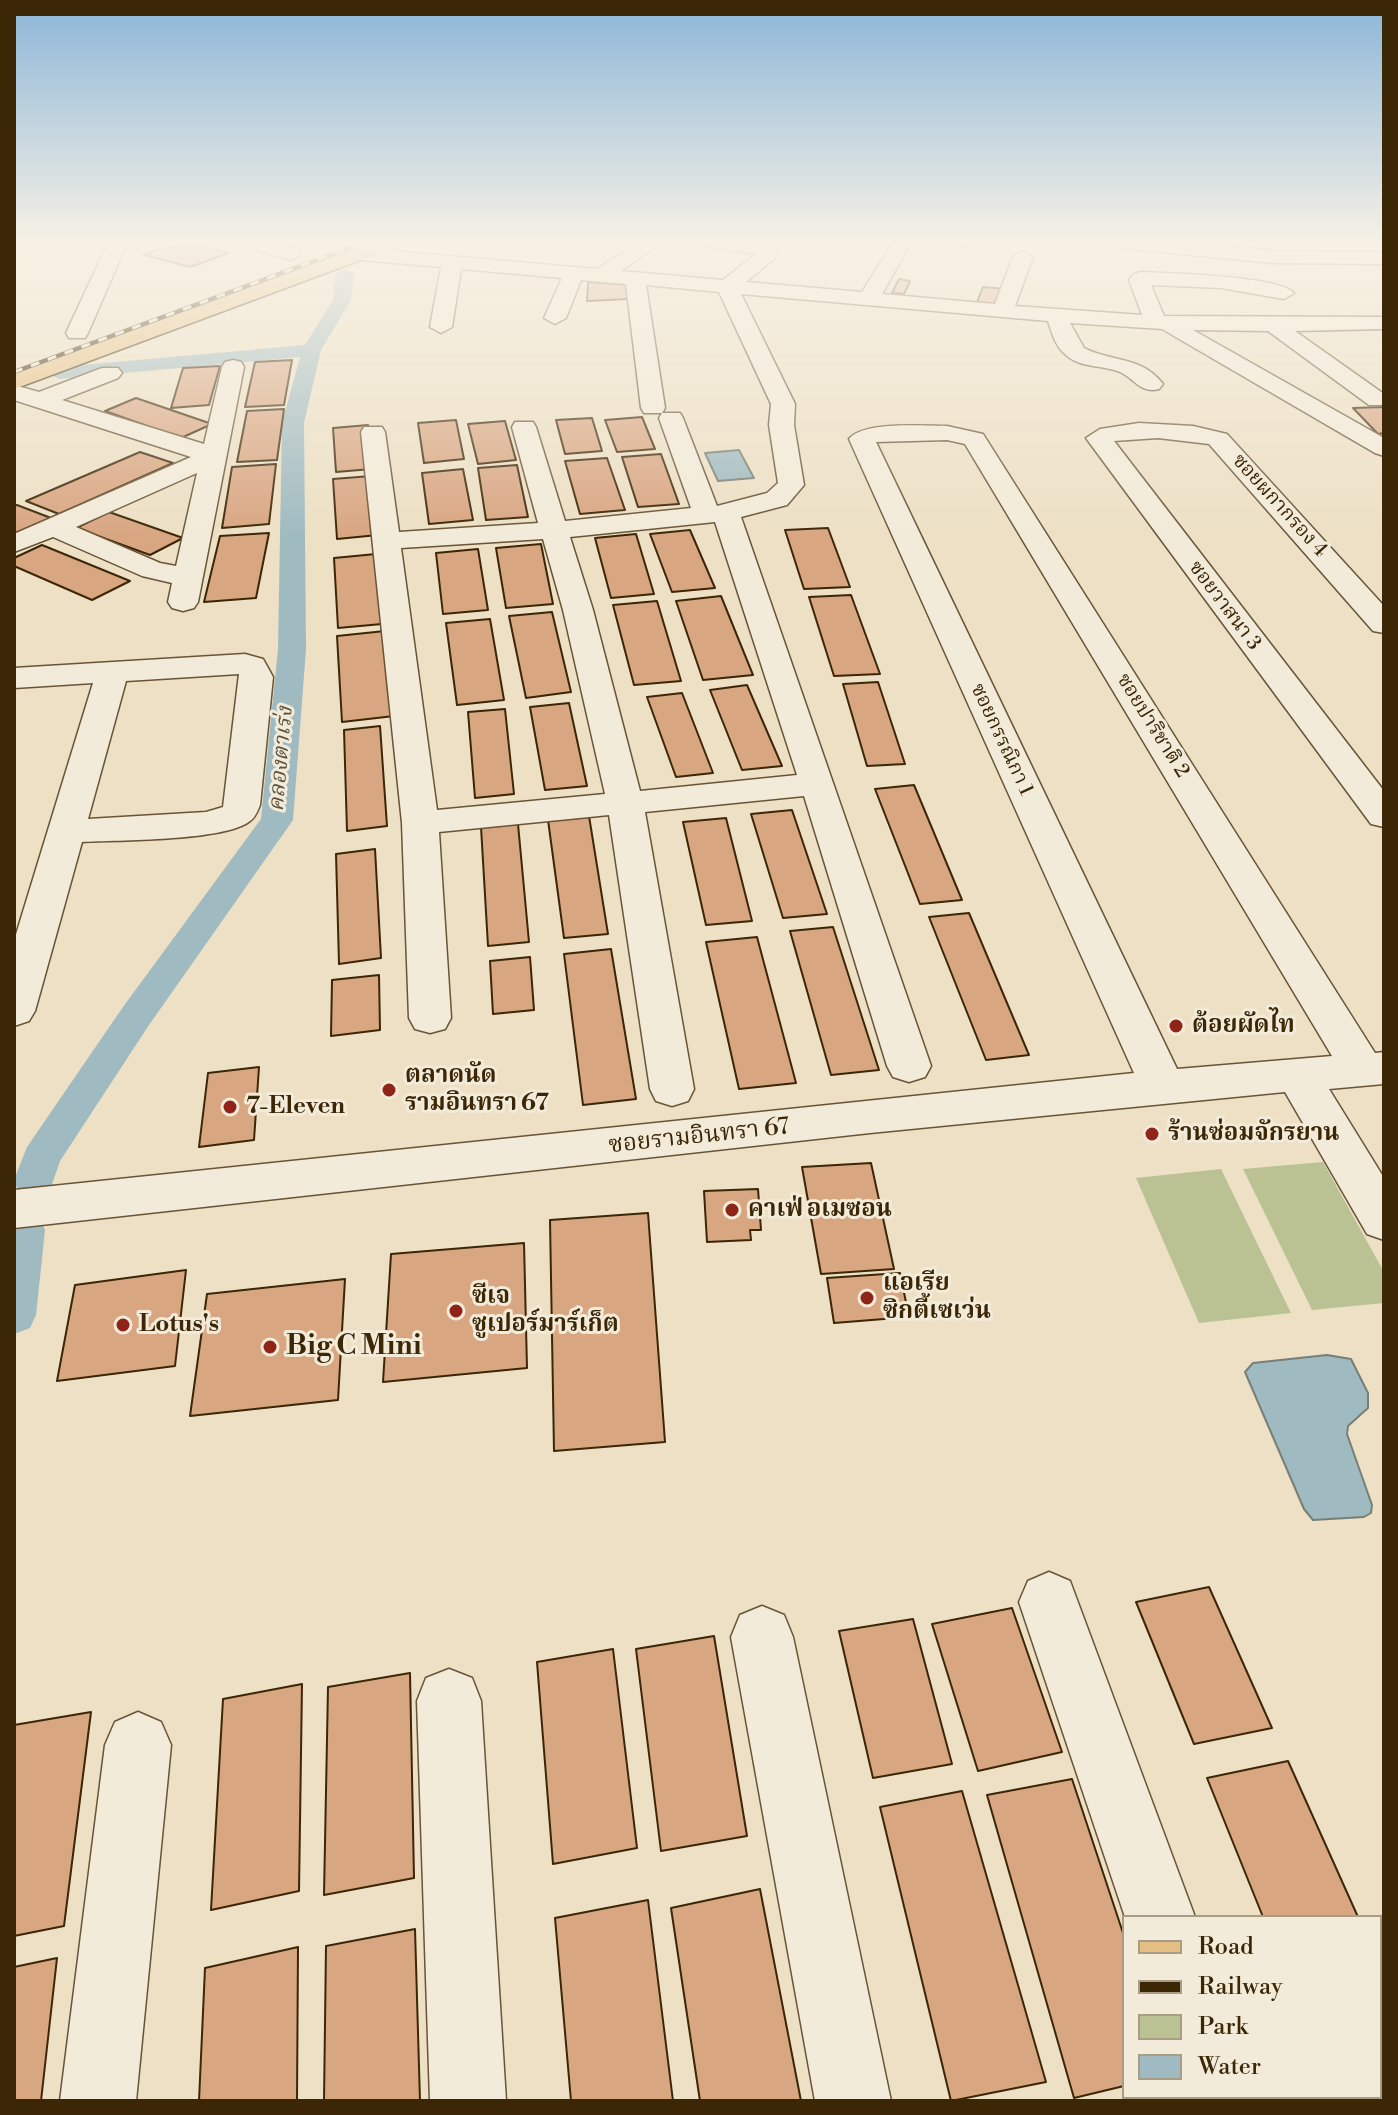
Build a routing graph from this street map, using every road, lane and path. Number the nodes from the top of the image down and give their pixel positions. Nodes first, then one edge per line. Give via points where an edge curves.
1 (58, 340) edge
2 (82, 340) edge
3 (128, 340) edge
4 (647, 340) edge
5 (752, 340) edge
6 (1064, 340) edge
7 (1189, 340) edge
8 (1294, 340) edge
9 (52, 342) dead end
10 (92, 353) junction
11 (233, 367) dead end
12 (110, 373) dead end
13 (14, 382) edge
14 (1151, 384) dead end
15 (14, 392) edge
16 (40, 400) junction
17 (1377, 400) dead end
18 (524, 427) dead end
19 (373, 432) dead end
20 (1152, 432) joint
21 (910, 434) joint
22 (1342, 442) dead end
23 (1384, 448) edge
24 (214, 456) junction
25 (1374, 472) dead end
26 (717, 514) junction
27 (53, 527) junction
28 (554, 530) junction
29 (386, 541) junction
30 (14, 544) edge
31 (1384, 624) edge
32 (113, 670) junction
33 (14, 678) edge
34 (818, 784) junction
35 (625, 803) junction
36 (1384, 816) edge
37 (420, 823) junction
38 (66, 832) junction
39 (14, 1011) edge
40 (430, 1018) dead end
41 (909, 1066) dead end
42 (1374, 1069) edge
43 (1298, 1076) junction
44 (1162, 1085) junction
45 (672, 1089) dead end
46 (14, 1209) edge
47 (1384, 1220) edge
48 (1049, 1602) dead end
49 (762, 1637) dead end
50 (449, 1701) dead end
51 (138, 1745) dead end
52 (1159, 1915) edge
53 (98, 2101) edge
54 (468, 2101) edge
55 (853, 2101) edge

1 - 9 main road
2 - 10 main road
3 - 10 main road
4 - 26 street via 662,413
5 - 26 street via 783,404 779,420 792,468 791,485 777,499
6 - 14 street via 1085,358 1132,369
7 - 23 street
8 - 17 street
10 - 13 main road
11 - 24 street
12 - 16 street
15 - 16 street
16 - 24 street
18 - 28 street
19 - 29 street
20 - 31 street, ซอยผกากรอง 4 via 1218,439
20 - 36 street, ซอยวาสนา 3 via 1099,438
21 - 42 street, ซอยปาริชาติ 2 via 974,439
21 - 44 street, ซอยกรรณิกา 1 via 872,435 862,439 862,445
22 - 25 street
24 - 27 street
24 - 27 street via 185,590
26 - 28 street
26 - 34 street
27 - 30 street
28 - 29 street
28 - 35 street
29 - 37 street
32 - 33 street
32 - 38 street
32 - 38 street via 252,666 257,677 242,805 237,814 210,823
34 - 35 street
34 - 41 street
35 - 37 street
35 - 45 street
37 - 40 street
38 - 39 street
42 - 43 street, ซอยรามอินทรา 67
43 - 44 street, ซอยรามอินทรา 67
43 - 47 street
44 - 46 street, ซอยรามอินทรา 67
48 - 52 street
49 - 55 street
50 - 54 street
51 - 53 street

